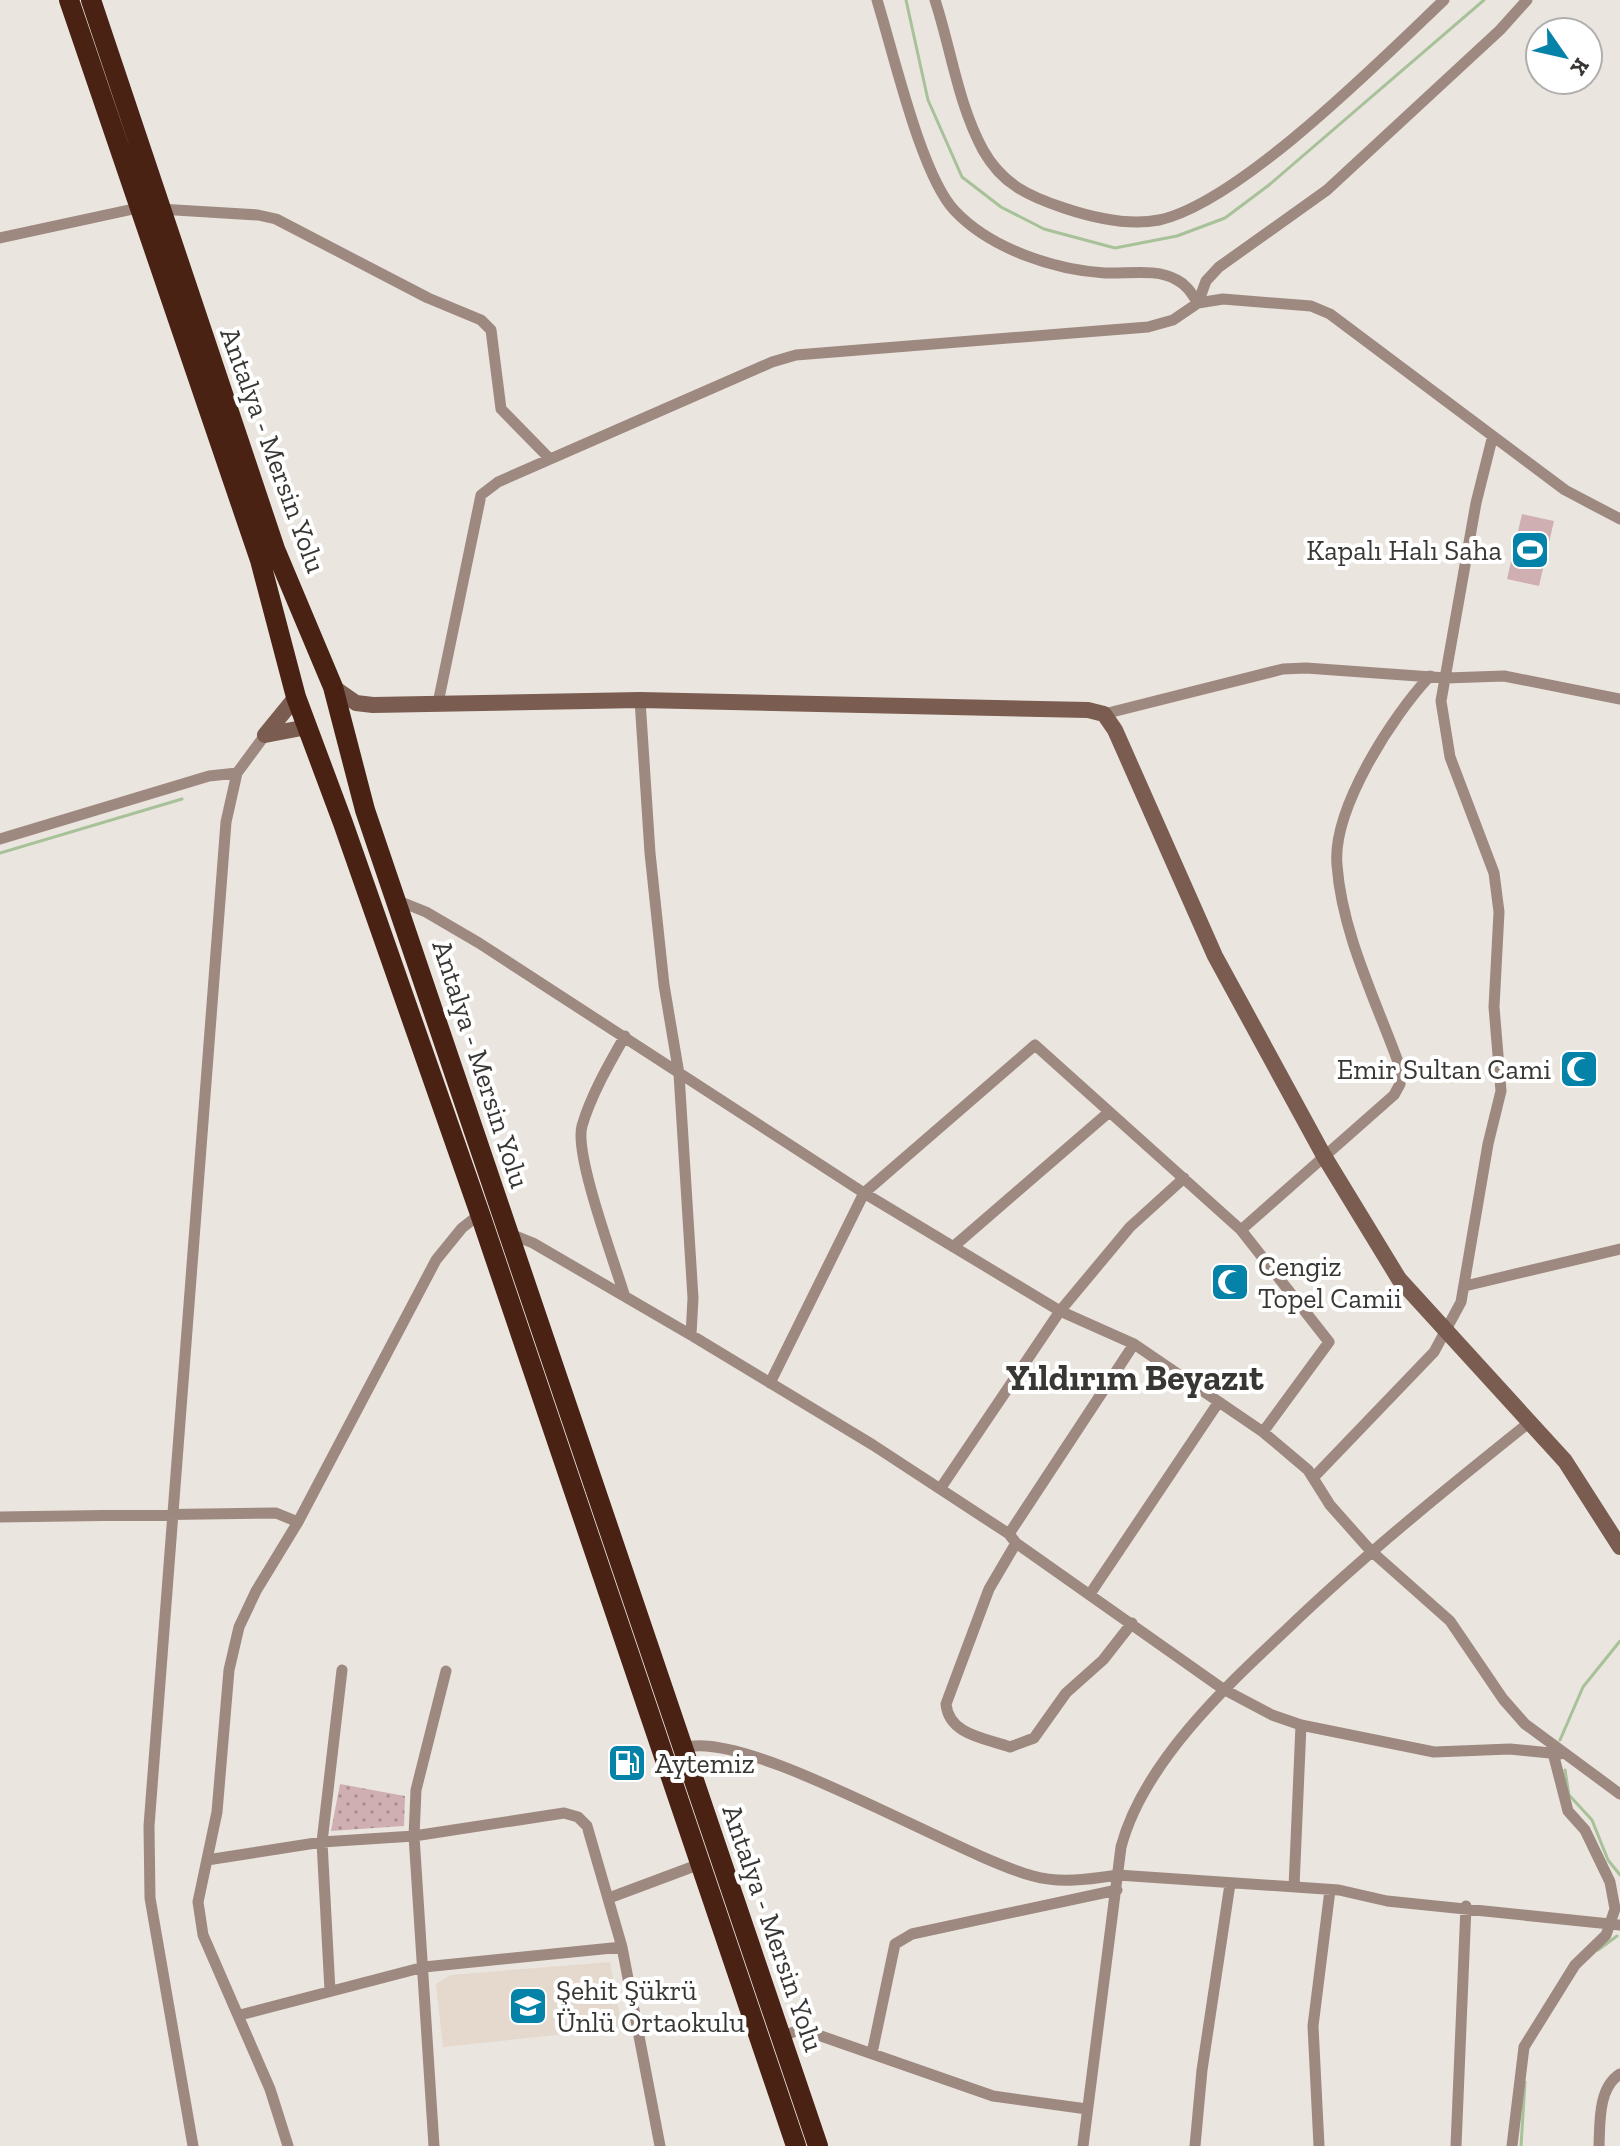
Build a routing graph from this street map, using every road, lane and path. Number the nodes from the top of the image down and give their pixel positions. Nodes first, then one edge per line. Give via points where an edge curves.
1 (69, 0) edge
2 (91, 0) edge
3 (877, 0) edge
4 (935, 0) edge
5 (1444, 0) edge
6 (1527, 0) edge
7 (138, 208) junction
8 (159, 209) junction
9 (0, 238) edge
10 (1198, 303) junction
11 (1492, 439) junction
12 (550, 459) junction
13 (1620, 519) edge
14 (1430, 676) junction
15 (1446, 678) junction
16 (333, 687) junction
17 (296, 697) junction
18 (1620, 699) edge
19 (640, 700) junction
20 (438, 703) junction
21 (373, 705) junction
22 (1104, 714) junction
23 (342, 720) junction
24 (307, 727) junction
25 (265, 735) junction
26 (237, 773) junction
27 (0, 839) edge
28 (396, 900) junction
29 (625, 1036) junction
30 (679, 1074) junction
31 (1108, 1113) junction
32 (1324, 1156) junction
33 (1184, 1178) junction
34 (864, 1193) junction
35 (480, 1214) junction
36 (1241, 1230) junction
37 (507, 1233) junction
38 (953, 1247) junction
39 (1620, 1249) edge
40 (1465, 1286) junction
41 (624, 1294) junction
42 (1060, 1311) junction
43 (1446, 1333) junction
44 (691, 1335) junction
45 (1134, 1344) junction
46 (770, 1383) junction
47 (1218, 1403) junction
48 (1531, 1421) junction
49 (1263, 1432) junction
50 (1313, 1478) junction
51 (940, 1489) junction
52 (174, 1516) junction
53 (0, 1517) edge
54 (298, 1522) junction
55 (1012, 1539) junction
56 (1620, 1547) edge
57 (1370, 1550) junction
58 (1090, 1594) junction
59 (1132, 1623) junction
60 (342, 1670) dead end
61 (446, 1671) dead end
62 (1223, 1689) junction
63 (1301, 1725) junction
64 (683, 1748) junction
65 (1558, 1753) junction
66 (1620, 1794) edge
67 (414, 1836) junction
68 (322, 1842) junction
69 (207, 1860) junction
70 (700, 1864) junction
71 (1118, 1875) junction
72 (1230, 1884) junction
73 (1294, 1887) junction
74 (1117, 1890) junction
75 (1330, 1890) junction
76 (609, 1898) junction
77 (1466, 1906) junction
78 (1615, 1924) edge
79 (622, 1947) junction
80 (424, 1967) junction
81 (330, 1991) junction
82 (240, 2015) junction
83 (781, 2037) junction
84 (872, 2053) junction
85 (1620, 2074) edge
86 (1087, 2109) junction
87 (193, 2142) edge
88 (288, 2146) edge
89 (434, 2146) edge
90 (660, 2146) edge
91 (796, 2146) edge
92 (818, 2146) edge
93 (1083, 2146) edge
94 (1195, 2146) edge
95 (1319, 2146) edge
96 (1456, 2146) edge
97 (1512, 2146) edge
98 (1599, 2146) edge

1 - 7 highway, Antalya - Mersin Yolu
2 - 8 highway, Antalya - Mersin Yolu
3 - 10 street via 932,174 955,211 1012,250 1076,269 1158,273 1176,279
4 - 5 street via 964,107 998,171 1026,195 1081,214 1125,221 1158,220 1203,203 1356,83
6 - 10 street via 1327,190 1219,267 1206,281
7 - 9 street
7 - 17 highway, Antalya - Mersin Yolu via 260,560
8 - 12 street via 276,219 481,320 491,330 501,409
8 - 16 highway, Antalya - Mersin Yolu via 275,549
10 - 11 street via 1223,299 1311,306 1330,314
10 - 12 street via 1173,320 1148,327 796,355
11 - 13 street via 1565,490
11 - 15 street
12 - 20 street via 481,495
14 - 15 street
14 - 22 street via 1330,667 1283,669
14 - 32 street via 1408,699 1367,763 1348,807 1336,862 1345,912 1401,1070 1400,1084
15 - 18 street via 1504,676
15 - 40 street via 1441,701 1450,757 1494,873 1499,912 1494,1007 1501,1091
16 - 17 highway via 312,685
16 - 21 street via 356,703
16 - 23 highway, Antalya - Mersin Yolu
17 - 24 highway, Antalya - Mersin Yolu
17 - 25 street
19 - 20 street
19 - 22 street
19 - 30 street via 650,853
20 - 21 street
21 - 23 street
22 - 32 street via 1215,956
23 - 24 highway via 325,731
23 - 28 highway, Antalya - Mersin Yolu
24 - 25 street
24 - 35 highway, Antalya - Mersin Yolu
25 - 26 street
26 - 27 street via 209,776
26 - 52 street via 226,822
28 - 29 street via 479,943
28 - 37 highway, Antalya - Mersin Yolu
29 - 30 street
29 - 41 street via 581,1128 583,1153
30 - 34 street
30 - 44 street
31 - 33 street
31 - 34 street via 1035,1045
31 - 38 street
32 - 36 street
32 - 43 street via 1399,1279
33 - 36 street
33 - 42 street via 1130,1227
34 - 38 street
34 - 46 street
35 - 54 street via 436,1260
35 - 70 highway, Antalya - Mersin Yolu
36 - 49 street via 1329,1342
37 - 41 street
37 - 64 highway, Antalya - Mersin Yolu
38 - 42 street
39 - 40 street
40 - 43 street
41 - 44 street
42 - 45 street
42 - 51 street
43 - 48 street
43 - 50 street
44 - 46 street
45 - 47 street
45 - 55 street
46 - 51 street
47 - 49 street
47 - 58 street
48 - 56 street via 1565,1461
48 - 57 street
49 - 50 street
50 - 57 street
51 - 55 street
52 - 53 street
52 - 54 street via 276,1513
52 - 87 street via 149,1826 150,1898
54 - 69 street via 239,1627 229,1670 217,1812
55 - 58 street
55 - 59 street via 946,1704 957,1728 1010,1747 1034,1738 1066,1693 1103,1660
57 - 62 street
57 - 65 street via 1450,1621 1503,1699
58 - 59 street
59 - 62 street
60 - 68 street
61 - 67 street via 416,1790
62 - 63 street
62 - 71 street via 1177,1744 1126,1826
63 - 65 street via 1434,1752
63 - 73 street
64 - 71 street via 698,1743 769,1762 1035,1877 1088,1880
64 - 83 highway, Antalya - Mersin Yolu
65 - 66 street
65 - 78 street via 1568,1811 1585,1830 1612,1888
67 - 68 street
67 - 76 street via 564,1813 578,1817 587,1826
67 - 80 street
68 - 69 street
68 - 81 street
69 - 82 street via 198,1902 203,1935
70 - 76 street
70 - 91 highway, Antalya - Mersin Yolu
71 - 72 street
71 - 74 street
72 - 73 street
72 - 94 street
73 - 75 street
74 - 84 street via 912,1934 895,1944
74 - 86 street
75 - 77 street via 1387,1901
75 - 95 street via 1313,2026
76 - 79 street
77 - 78 street
77 - 96 street
78 - 97 street via 1575,1965 1531,2032 1520,2067
79 - 80 street
79 - 90 street
80 - 81 street
80 - 89 street
81 - 82 street
82 - 88 street
83 - 84 street via 801,2029
83 - 92 highway, Antalya - Mersin Yolu
84 - 86 street via 993,2096
85 - 98 street via 1611,2079 1605,2094
86 - 93 street

